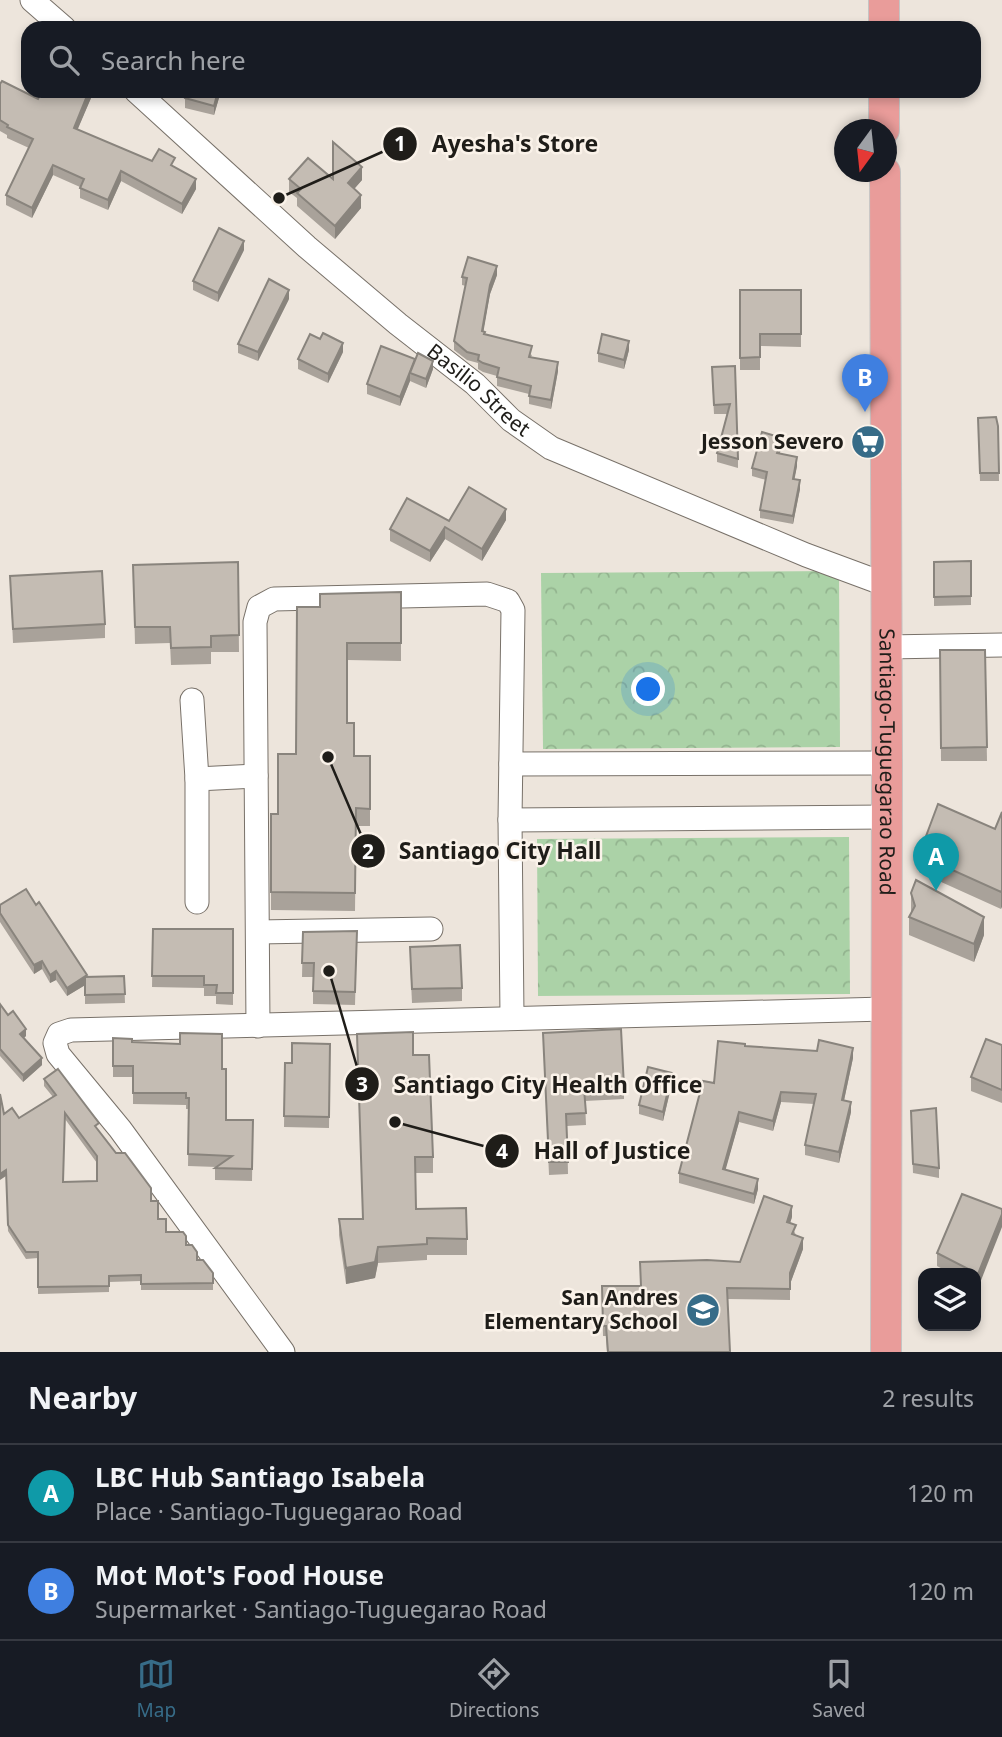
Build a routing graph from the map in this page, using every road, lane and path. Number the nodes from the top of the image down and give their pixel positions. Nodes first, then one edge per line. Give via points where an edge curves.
1 (32, 0) edge
2 (884, 0) edge
3 (56, 21) edge
4 (884, 21) edge
5 (144, 98) edge
6 (884, 98) edge
7 (884, 119) edge
8 (885, 182) edge
9 (887, 584) junction
10 (1002, 645) edge
11 (886, 647) junction
12 (192, 700) dead end
13 (887, 763) junction
14 (510, 764) junction
15 (256, 776) junction
16 (197, 779) junction
17 (886, 817) junction
18 (510, 820) junction
19 (197, 902) dead end
20 (431, 929) dead end
21 (258, 932) junction
22 (885, 1009) junction
23 (512, 1017) junction
24 (258, 1026) junction
25 (283, 1352) edge
26 (886, 1352) edge

1 - 3 street
2 - 4 main road
5 - 9 street, Basilio Street via 307,247 475,384 511,420 551,448 806,555
6 - 7 main road
8 - 9 main road, Santiago-Tuguegarao Road
9 - 11 main road, Santiago-Tuguegarao Road
10 - 11 street
11 - 13 main road, Santiago-Tuguegarao Road
12 - 16 street
13 - 14 street
13 - 17 main road, Santiago-Tuguegarao Road
14 - 15 street via 513,610 508,601 487,594 274,599 260,607 255,622
14 - 18 street
15 - 16 street
15 - 21 street
16 - 19 street
17 - 18 street
17 - 22 main road, Santiago-Tuguegarao Road
18 - 23 street
20 - 21 street
21 - 24 street
22 - 23 street
22 - 26 main road, Santiago-Tuguegarao Road
23 - 24 street
24 - 25 street via 71,1030 56,1038 58,1054 120,1129

